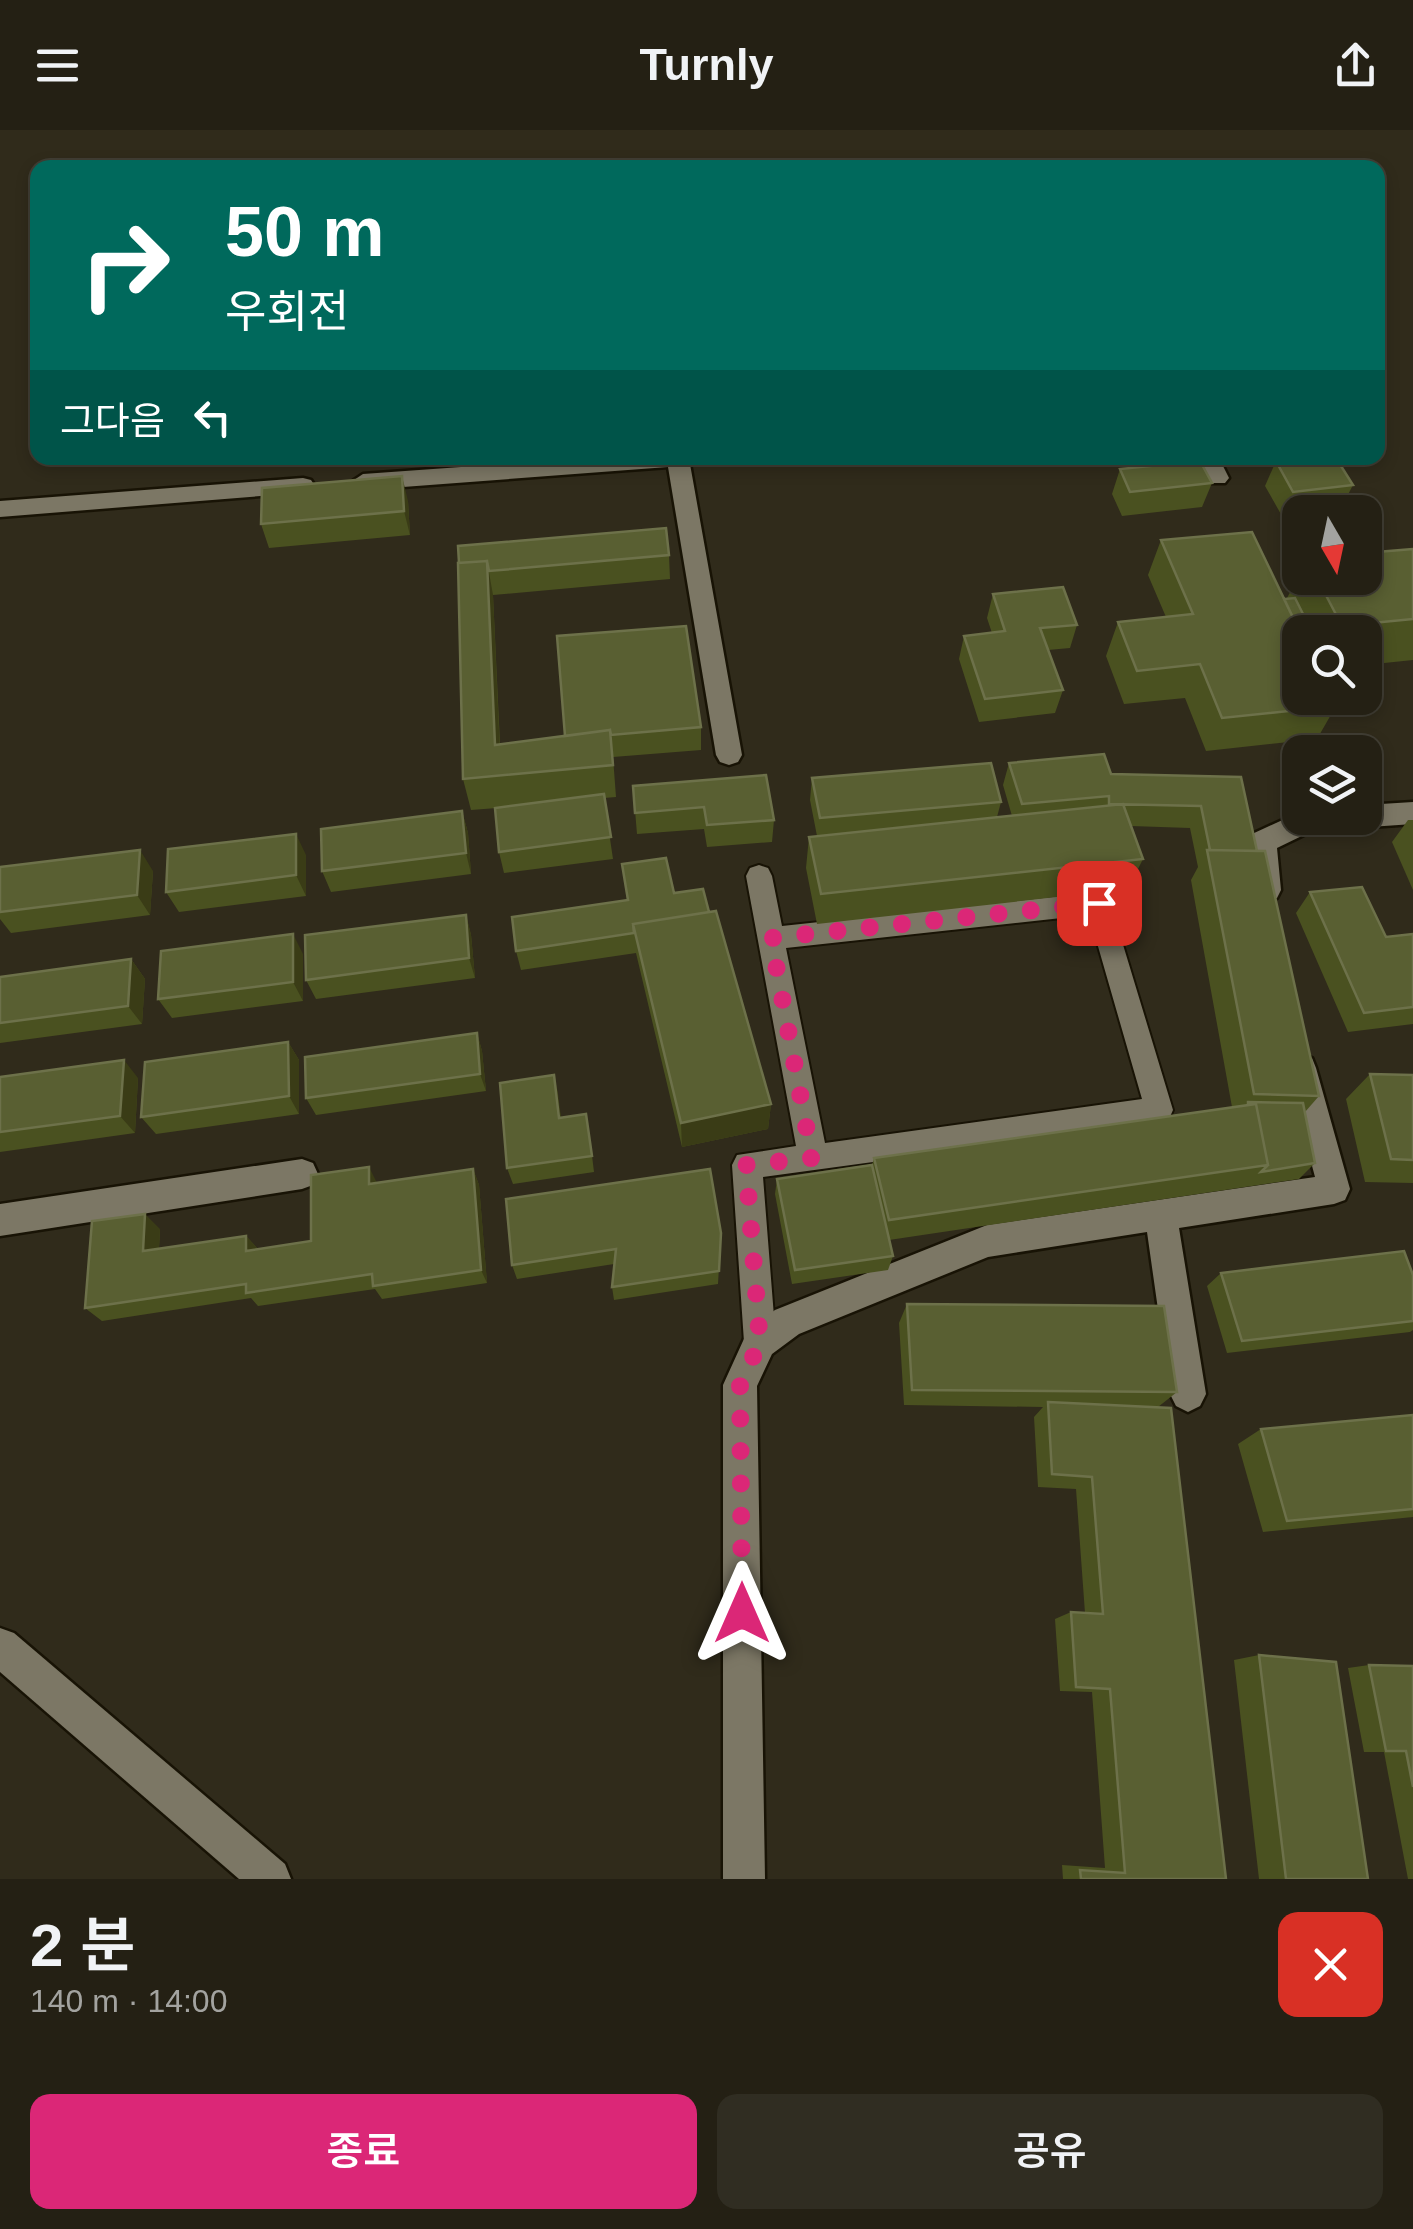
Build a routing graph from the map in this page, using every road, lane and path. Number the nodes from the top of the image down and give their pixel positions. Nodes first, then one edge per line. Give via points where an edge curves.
1 (590, 465) edge
2 (683, 465) edge
3 (0, 510) edge
4 (729, 755) dead end
5 (1413, 813) edge
6 (1382, 815) edge
7 (1282, 833) edge
8 (760, 876) dead end
9 (1270, 917) edge
10 (771, 938) junction
11 (1295, 1045) edge
12 (812, 1158) junction
13 (302, 1174) dead end
14 (1162, 1215) junction
15 (0, 1220) edge
16 (760, 1342) junction
17 (1188, 1394) dead end
18 (0, 1647) edge
19 (270, 1879) edge
20 (744, 1879) edge

1 - 3 street
2 - 4 street
5 - 6 street
7 - 9 street via 1262,842
8 - 10 lane
10 - 12 lane
10 - 12 lane via 1099,903 1159,1110
11 - 14 street via 1334,1189
12 - 16 lane via 746,1165
13 - 15 street
14 - 16 street via 987,1241 787,1322
14 - 17 street
16 - 20 street via 740,1385
18 - 19 street

